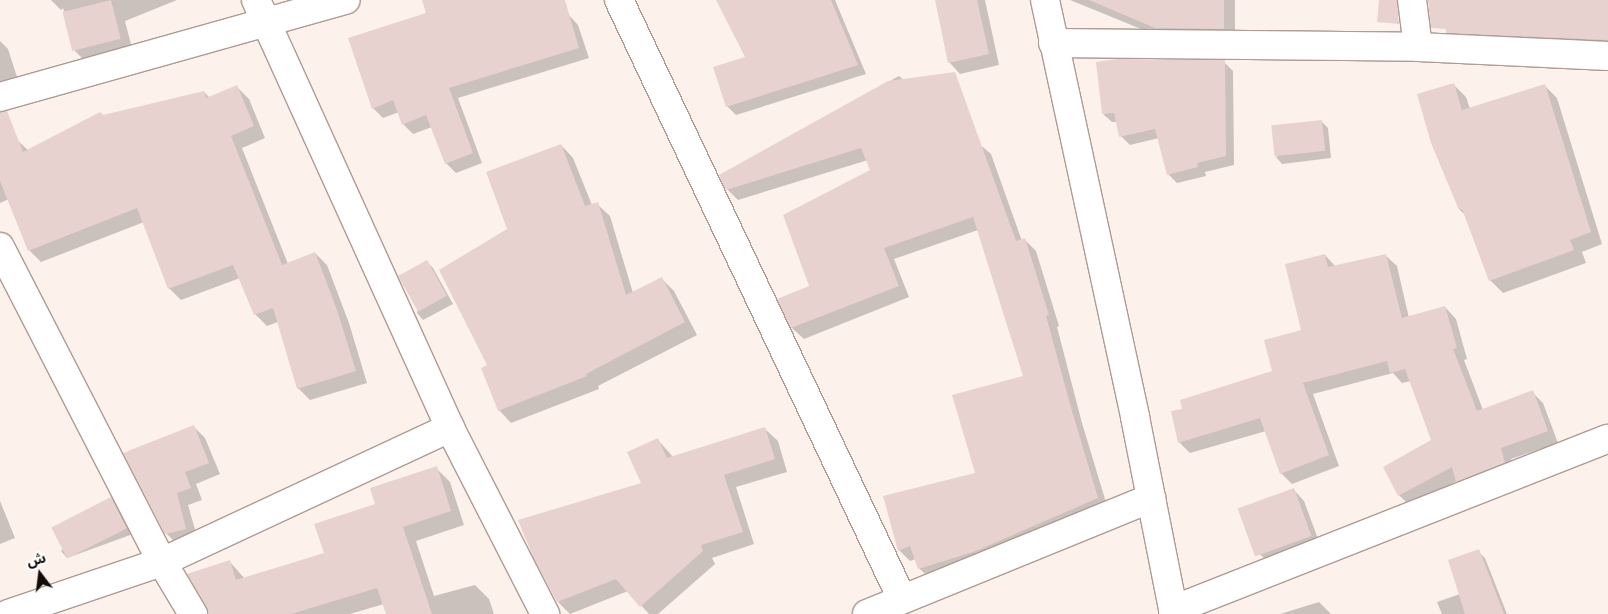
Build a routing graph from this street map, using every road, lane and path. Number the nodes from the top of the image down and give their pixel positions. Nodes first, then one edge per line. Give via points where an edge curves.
1 (346, 0) edge
2 (619, 0) edge
3 (1045, 0) edge
4 (1412, 0) edge
5 (262, 11) edge
6 (1053, 43) junction
7 (1418, 47) junction
8 (1608, 56) edge
9 (0, 97) edge
10 (0, 247) edge
11 (450, 428) junction
12 (1608, 439) edge
13 (1150, 498) junction
14 (162, 562) junction
15 (902, 599) junction
16 (1174, 612) edge
17 (8, 614) edge
18 (193, 614) edge
19 (545, 614) edge
20 (867, 614) edge

1 - 5 street
2 - 15 street
3 - 6 street
4 - 7 street
5 - 9 street
5 - 11 street
6 - 7 street
6 - 13 street
7 - 8 street
10 - 14 street
11 - 14 street
11 - 19 street
12 - 16 street
13 - 15 street
13 - 16 street
14 - 17 street
14 - 18 street
15 - 20 street

